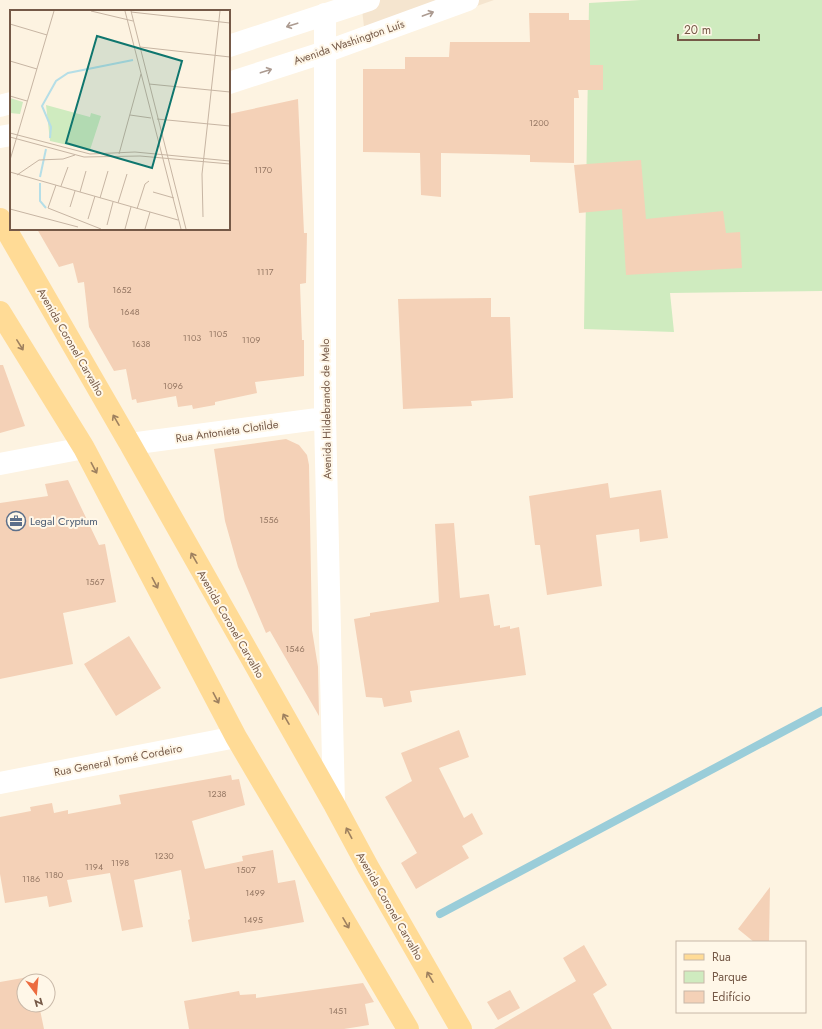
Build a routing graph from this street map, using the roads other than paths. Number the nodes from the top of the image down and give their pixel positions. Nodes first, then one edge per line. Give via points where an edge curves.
1 (369, 0) edge
2 (468, 0) edge
3 (325, 14) junction
4 (230, 46) edge
5 (324, 52) junction
6 (230, 83) edge
7 (10, 103) edge
8 (0, 106) edge
9 (10, 134) edge
10 (0, 137) edge
11 (0, 219) edge
12 (0, 312) edge
13 (325, 418) junction
14 (130, 444) junction
15 (84, 448) junction
16 (0, 464) edge
17 (236, 737) junction
18 (0, 783) edge
19 (334, 804) junction
20 (408, 1029) edge
21 (461, 1029) edge

1 - 3 street
5 -> 2 street, Avenida Washington Luís
3 -> 4 street
3 - 5 street, Avenida Hildebrando de Melo
6 -> 5 street, Avenida Washington Luís
5 - 13 street, Avenida Hildebrando de Melo
7 - 8 street
9 - 10 street
14 -> 11 main road, Avenida Coronel Carvalho
12 -> 15 main road
13 - 14 street, Rua Antonieta Clotilde
13 - 19 street, Avenida Hildebrando de Melo
19 -> 14 main road, Avenida Coronel Carvalho
15 - 16 street
15 -> 17 main road
17 - 18 street, Rua General Tomé Cordeiro
17 -> 20 main road
21 -> 19 main road, Avenida Coronel Carvalho

